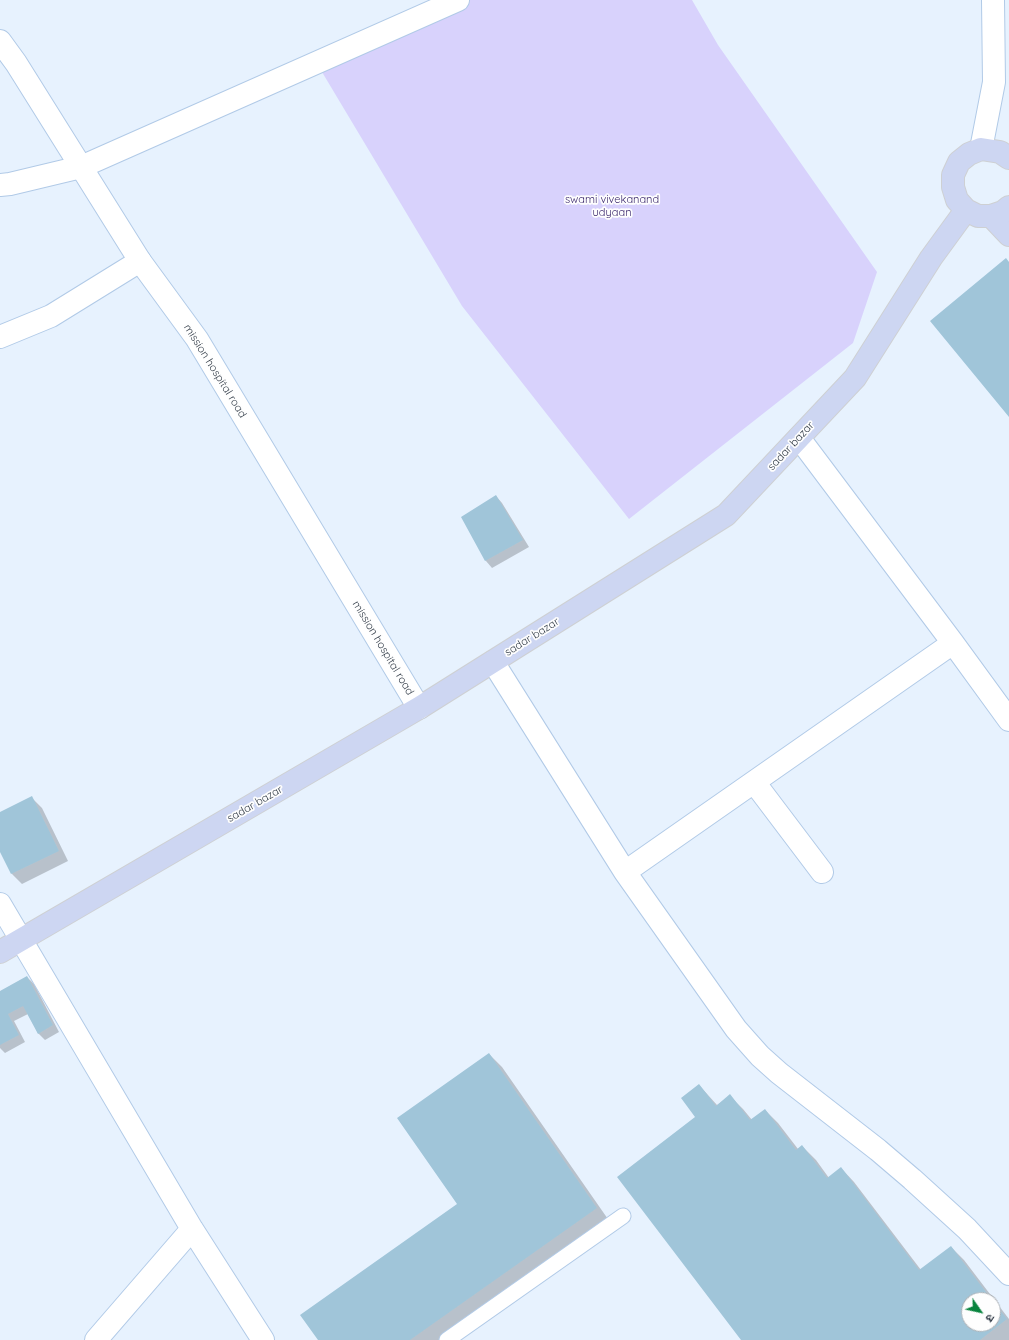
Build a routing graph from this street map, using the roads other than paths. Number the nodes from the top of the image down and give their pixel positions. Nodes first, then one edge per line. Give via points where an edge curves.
1 (458, 0) edge
2 (993, 0) edge
3 (0, 41) edge
4 (1000, 149) edge
5 (81, 167) junction
6 (0, 185) edge
7 (966, 210) junction
8 (1000, 211) edge
9 (1009, 235) edge
10 (140, 261) junction
11 (0, 336) edge
12 (799, 438) junction
13 (953, 643) junction
14 (493, 662) junction
15 (419, 708) junction
16 (1009, 720) edge
17 (754, 782) junction
18 (625, 872) junction
19 (822, 872) dead end
20 (0, 904) edge
21 (21, 941) junction
22 (0, 952) edge
23 (623, 1216) dead end
24 (192, 1229) junction
25 (1009, 1274) edge
26 (96, 1340) edge
27 (263, 1340) edge
28 (447, 1340) edge

1 - 5 street
2 - 4 street via 994,82
3 - 5 street, mission hospital road
4 - 7 main road via 969,154 959,162 953,174 953,188 957,200
5 - 6 street
5 - 10 street, mission hospital road
7 - 8 main road via 978,216
7 - 12 main road, sadar bazar via 931,258 855,378
8 - 9 main road
10 - 11 street via 51,316
10 - 15 street, mission hospital road via 197,339
12 - 13 street
12 - 14 main road, sadar bazar via 726,515
13 - 16 street
13 - 17 street
14 - 15 main road, sadar bazar
14 - 18 street
15 - 21 main road, sadar bazar
17 - 18 street
17 - 19 street
18 - 25 street via 736,1029 760,1056 912,1179 967,1229
20 - 21 street
21 - 22 main road, sadar bazar
21 - 24 street
23 - 28 lane
24 - 26 street
24 - 27 street

